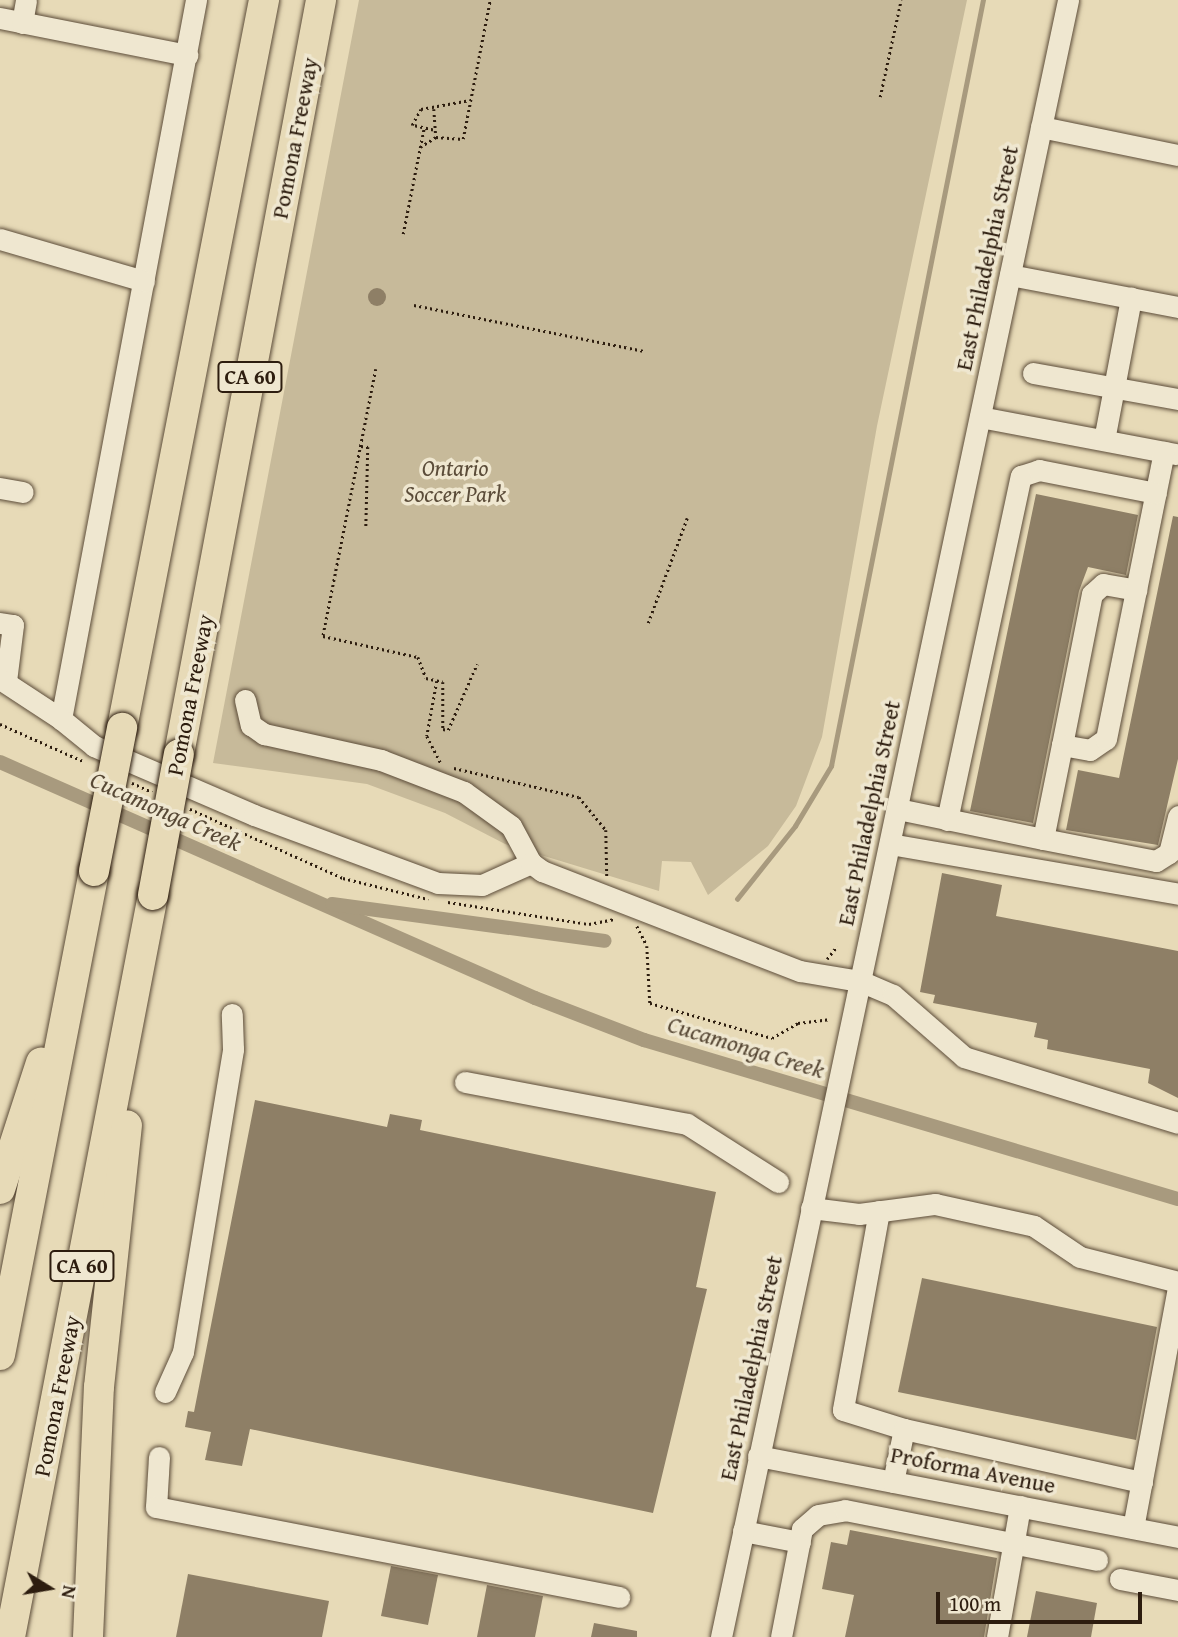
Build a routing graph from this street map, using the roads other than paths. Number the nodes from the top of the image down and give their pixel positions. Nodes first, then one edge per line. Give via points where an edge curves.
1 (26, 0) edge
2 (196, 0) edge
3 (264, 0) edge
4 (321, 0) edge
5 (1068, 0) edge
6 (0, 18) edge
7 (22, 23) junction
8 (187, 55) junction
9 (1041, 127) junction
10 (1178, 155) edge
11 (0, 239) edge
12 (1010, 275) junction
13 (144, 281) junction
14 (1131, 298) junction
15 (1178, 307) edge
16 (1033, 373) dead end
17 (1114, 387) junction
18 (1178, 399) edge
19 (980, 417) junction
20 (1104, 440) junction
21 (1171, 453) edge
22 (0, 488) edge
23 (23, 492) dead end
24 (1156, 492) junction
25 (1136, 590) junction
26 (0, 623) edge
27 (3, 680) edge
28 (245, 700) dead end
29 (61, 719) junction
30 (1062, 745) junction
31 (898, 809) junction
32 (1178, 816) edge
33 (947, 820) junction
34 (1043, 839) junction
35 (890, 844) junction
36 (531, 863) junction
37 (1178, 894) edge
38 (153, 895) junction
39 (83, 932) junction
40 (860, 981) junction
41 (232, 1014) dead end
42 (465, 1082) dead end
43 (1178, 1123) edge
44 (778, 1182) dead end
45 (0, 1189) edge
46 (811, 1208) junction
47 (879, 1211) junction
48 (1178, 1284) edge
49 (0, 1355) edge
50 (165, 1392) dead end
51 (904, 1430) junction
52 (758, 1456) junction
53 (159, 1457) dead end
54 (893, 1482) junction
55 (1142, 1482) junction
56 (1020, 1506) junction
57 (1133, 1528) junction
58 (743, 1531) junction
59 (1178, 1537) edge
60 (800, 1542) junction
61 (1013, 1544) junction
62 (1097, 1560) dead end
63 (1119, 1579) dead end
64 (1178, 1590) edge
65 (619, 1597) dead end
66 (10, 1637) edge
67 (89, 1637) edge
68 (721, 1637) edge
69 (781, 1637) edge
70 (998, 1637) edge

1 - 7 street
2 - 8 street
3 - 39 highway, CA 60, bridge
4 - 38 highway, Pomona Freeway / CA 60, bridge
5 - 9 street, East Philadelphia Street
6 - 7 street
7 - 8 street
8 - 13 street
9 - 10 street
9 - 12 street, East Philadelphia Street
11 - 13 street
12 - 14 street
12 - 19 street, East Philadelphia Street
13 - 29 street
14 - 15 street
14 - 17 street
16 - 17 street
17 - 18 street
17 - 20 street
19 - 20 street
19 - 31 street, East Philadelphia Street
20 - 21 street
21 - 24 street
22 - 23 street
24 - 25 street
24 - 33 street via 1039,470 1017,481
25 - 30 street via 1105,740 1090,750
25 - 30 street via 1103,584 1092,594
26 - 27 street via 13,625
27 - 29 street
28 - 36 street via 251,725 264,734 381,760 464,792 511,826
29 - 36 street via 106,751 254,815 438,883 482,885
30 - 34 street
31 - 33 street
31 - 35 street, East Philadelphia Street
32 - 34 street via 1169,853 1156,861
33 - 34 street
35 - 37 street
35 - 40 street, East Philadelphia Street
36 - 40 street via 800,971
38 - 66 highway, Pomona Freeway / CA 60
38 - 67 highway via 101,1366
39 - 45 highway
39 - 49 highway, CA 60
40 - 43 street via 892,995 964,1058
40 - 46 street, East Philadelphia Street
41 - 50 street via 233,1049 183,1352
42 - 44 street via 652,1113 687,1124
46 - 47 street
46 - 52 street, East Philadelphia Street
47 - 48 street via 935,1204 1034,1226 1080,1257
47 - 51 street via 843,1410
48 - 55 street
51 - 54 street
51 - 55 street
52 - 54 street, Proforma Avenue
52 - 58 street, East Philadelphia Street
53 - 65 street via 156,1507
54 - 56 street, Proforma Avenue
55 - 57 street
56 - 57 street, Proforma Avenue
56 - 61 street
57 - 59 street, Proforma Avenue
58 - 60 street
58 - 68 street, East Philadelphia Street
60 - 61 street via 802,1528 818,1515 845,1510
60 - 69 street
61 - 62 street
61 - 70 street
63 - 64 street

